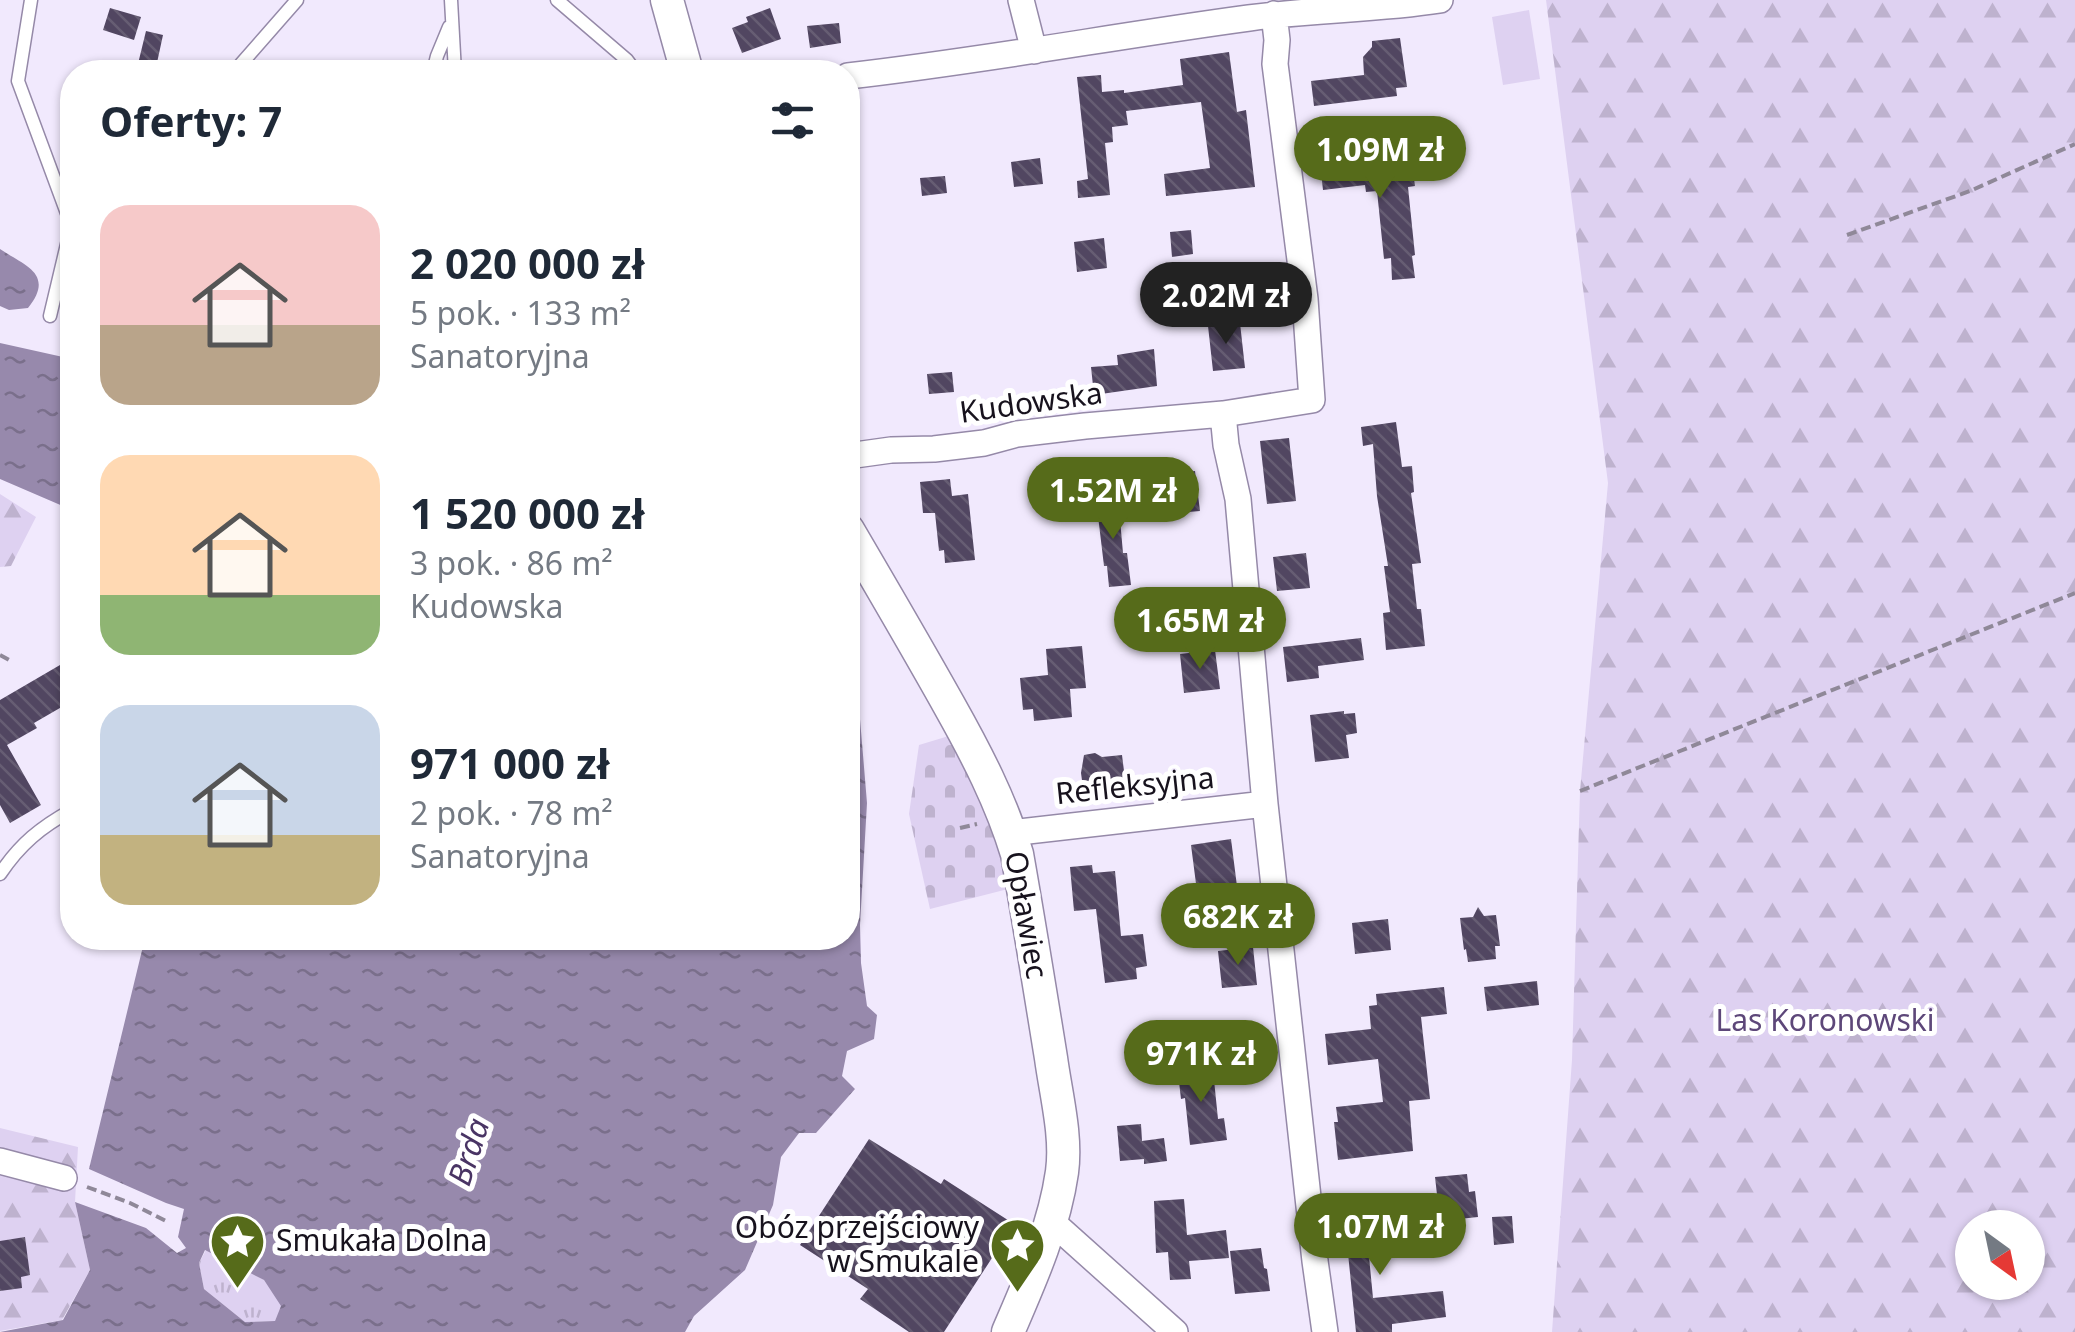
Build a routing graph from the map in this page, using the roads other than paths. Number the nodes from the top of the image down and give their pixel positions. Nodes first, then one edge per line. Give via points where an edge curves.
1 (31, 0) edge
2 (298, 0) edge
3 (451, 0) edge
4 (557, 0) edge
5 (668, 0) edge
6 (1021, 0) edge
7 (1440, 0) edge
8 (1352, 5) edge
9 (1274, 14) junction
10 (452, 20) junction
11 (1034, 51) junction
12 (246, 60) edge
13 (436, 60) edge
14 (454, 60) edge
15 (627, 60) edge
16 (685, 60) edge
17 (860, 75) edge
18 (60, 194) edge
19 (60, 274) edge
20 (50, 316) dead end
21 (1223, 414) junction
22 (860, 454) edge
23 (860, 550) edge
24 (1265, 804) junction
25 (60, 817) edge
26 (1011, 833) junction
27 (0, 874) edge
28 (0, 1162) edge
29 (64, 1178) road end
30 (1051, 1221) junction
31 (1008, 1332) edge
32 (1175, 1332) edge
33 (1326, 1332) edge

1 - 18 lane via 18,81
2 - 12 lane
3 - 10 lane
4 - 15 lane
5 - 16 street
6 - 11 street
7 - 8 street
8 - 9 street
9 - 11 street
9 - 21 street, Kudowska via 1312,400
10 - 13 lane
10 - 14 lane
11 - 17 street
19 - 20 lane
21 - 22 street, Kudowska
21 - 24 street via 1238,499
23 - 26 street, Opławiec via 979,760
24 - 26 street, Refleksyjna
24 - 33 street
25 - 27 lane via 42,827
26 - 30 street, Opławiec via 1062,1138
28 - 29 street
30 - 31 street, Opławiec
30 - 32 street

